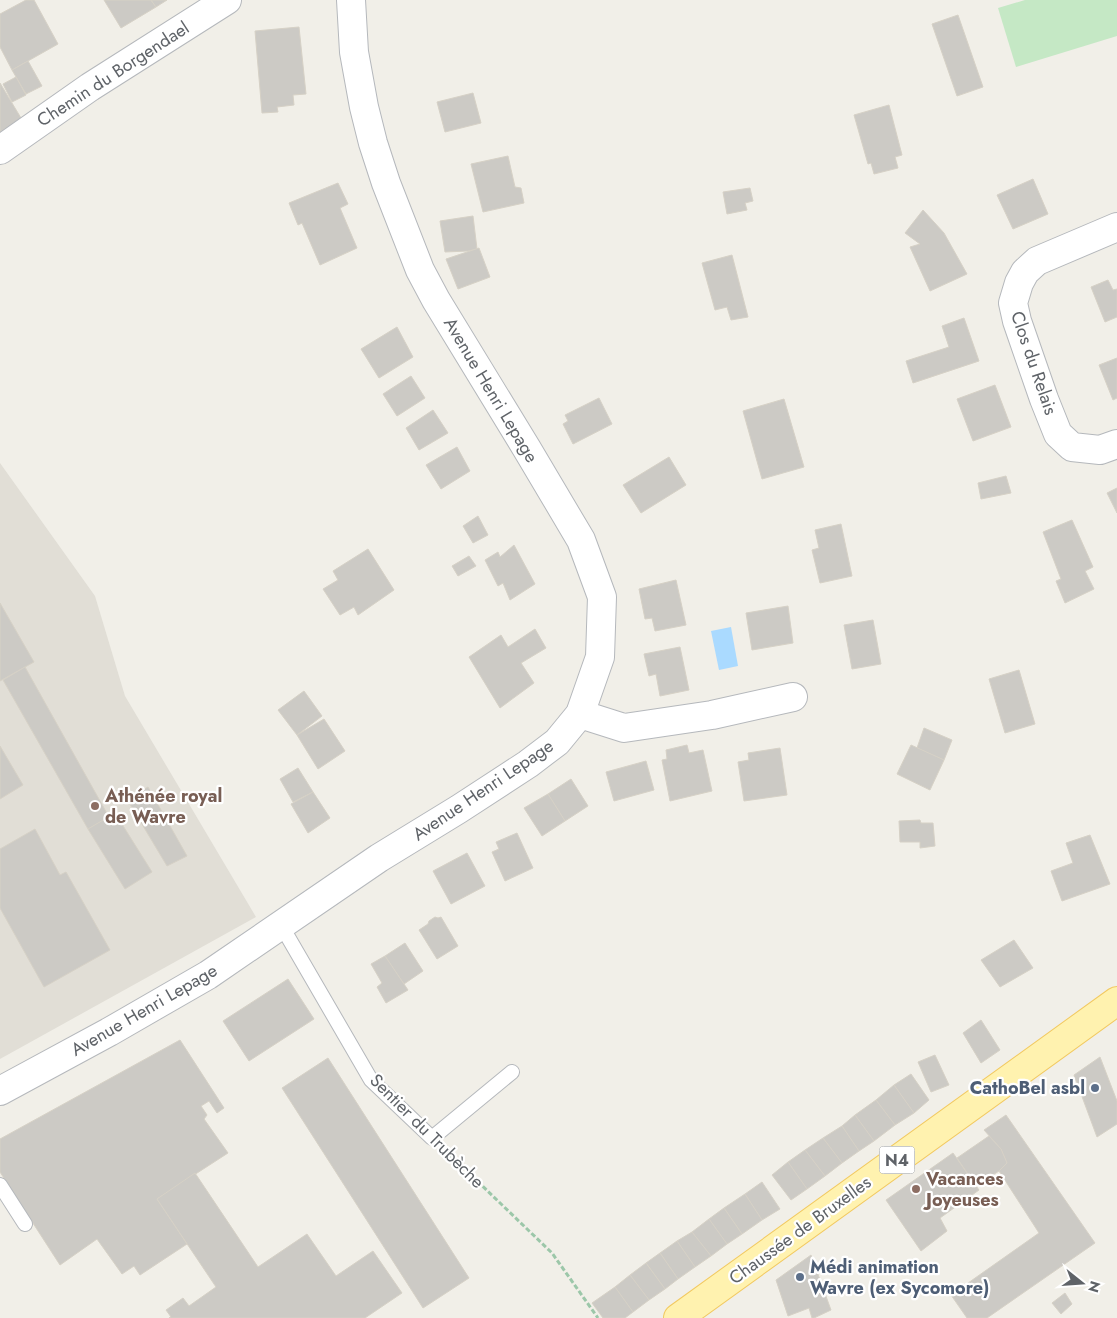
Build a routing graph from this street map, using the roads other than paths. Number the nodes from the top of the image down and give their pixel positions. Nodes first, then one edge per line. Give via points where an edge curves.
1 (227, 0) edge
2 (351, 0) edge
3 (0, 150) edge
4 (1117, 227) edge
5 (1117, 444) edge
6 (793, 696) dead end
7 (580, 714) junction
8 (281, 925) junction
9 (1117, 1001) edge
10 (512, 1072) dead end
11 (0, 1090) edge
12 (0, 1185) edge
13 (26, 1224) dead end
14 (678, 1318) edge

1 - 3 street, Chemin du Borgendael via 90,87
2 - 7 street, Avenue Henri Lepage via 354,52 373,143 417,263 436,300 581,540 602,597 600,657
4 - 5 street, Clos du Relais via 1037,261 1025,272 1013,303 1058,434 1072,447 1100,450
6 - 7 street via 712,715 624,728
7 - 8 street, Avenue Henri Lepage via 557,742 528,764 379,858
8 - 10 lane, Sentier du Trubèche via 371,1080 432,1138
8 - 11 street, Avenue Henri Lepage via 208,975
9 - 14 main road, Chaussée de Bruxelles / N4
12 - 13 lane

